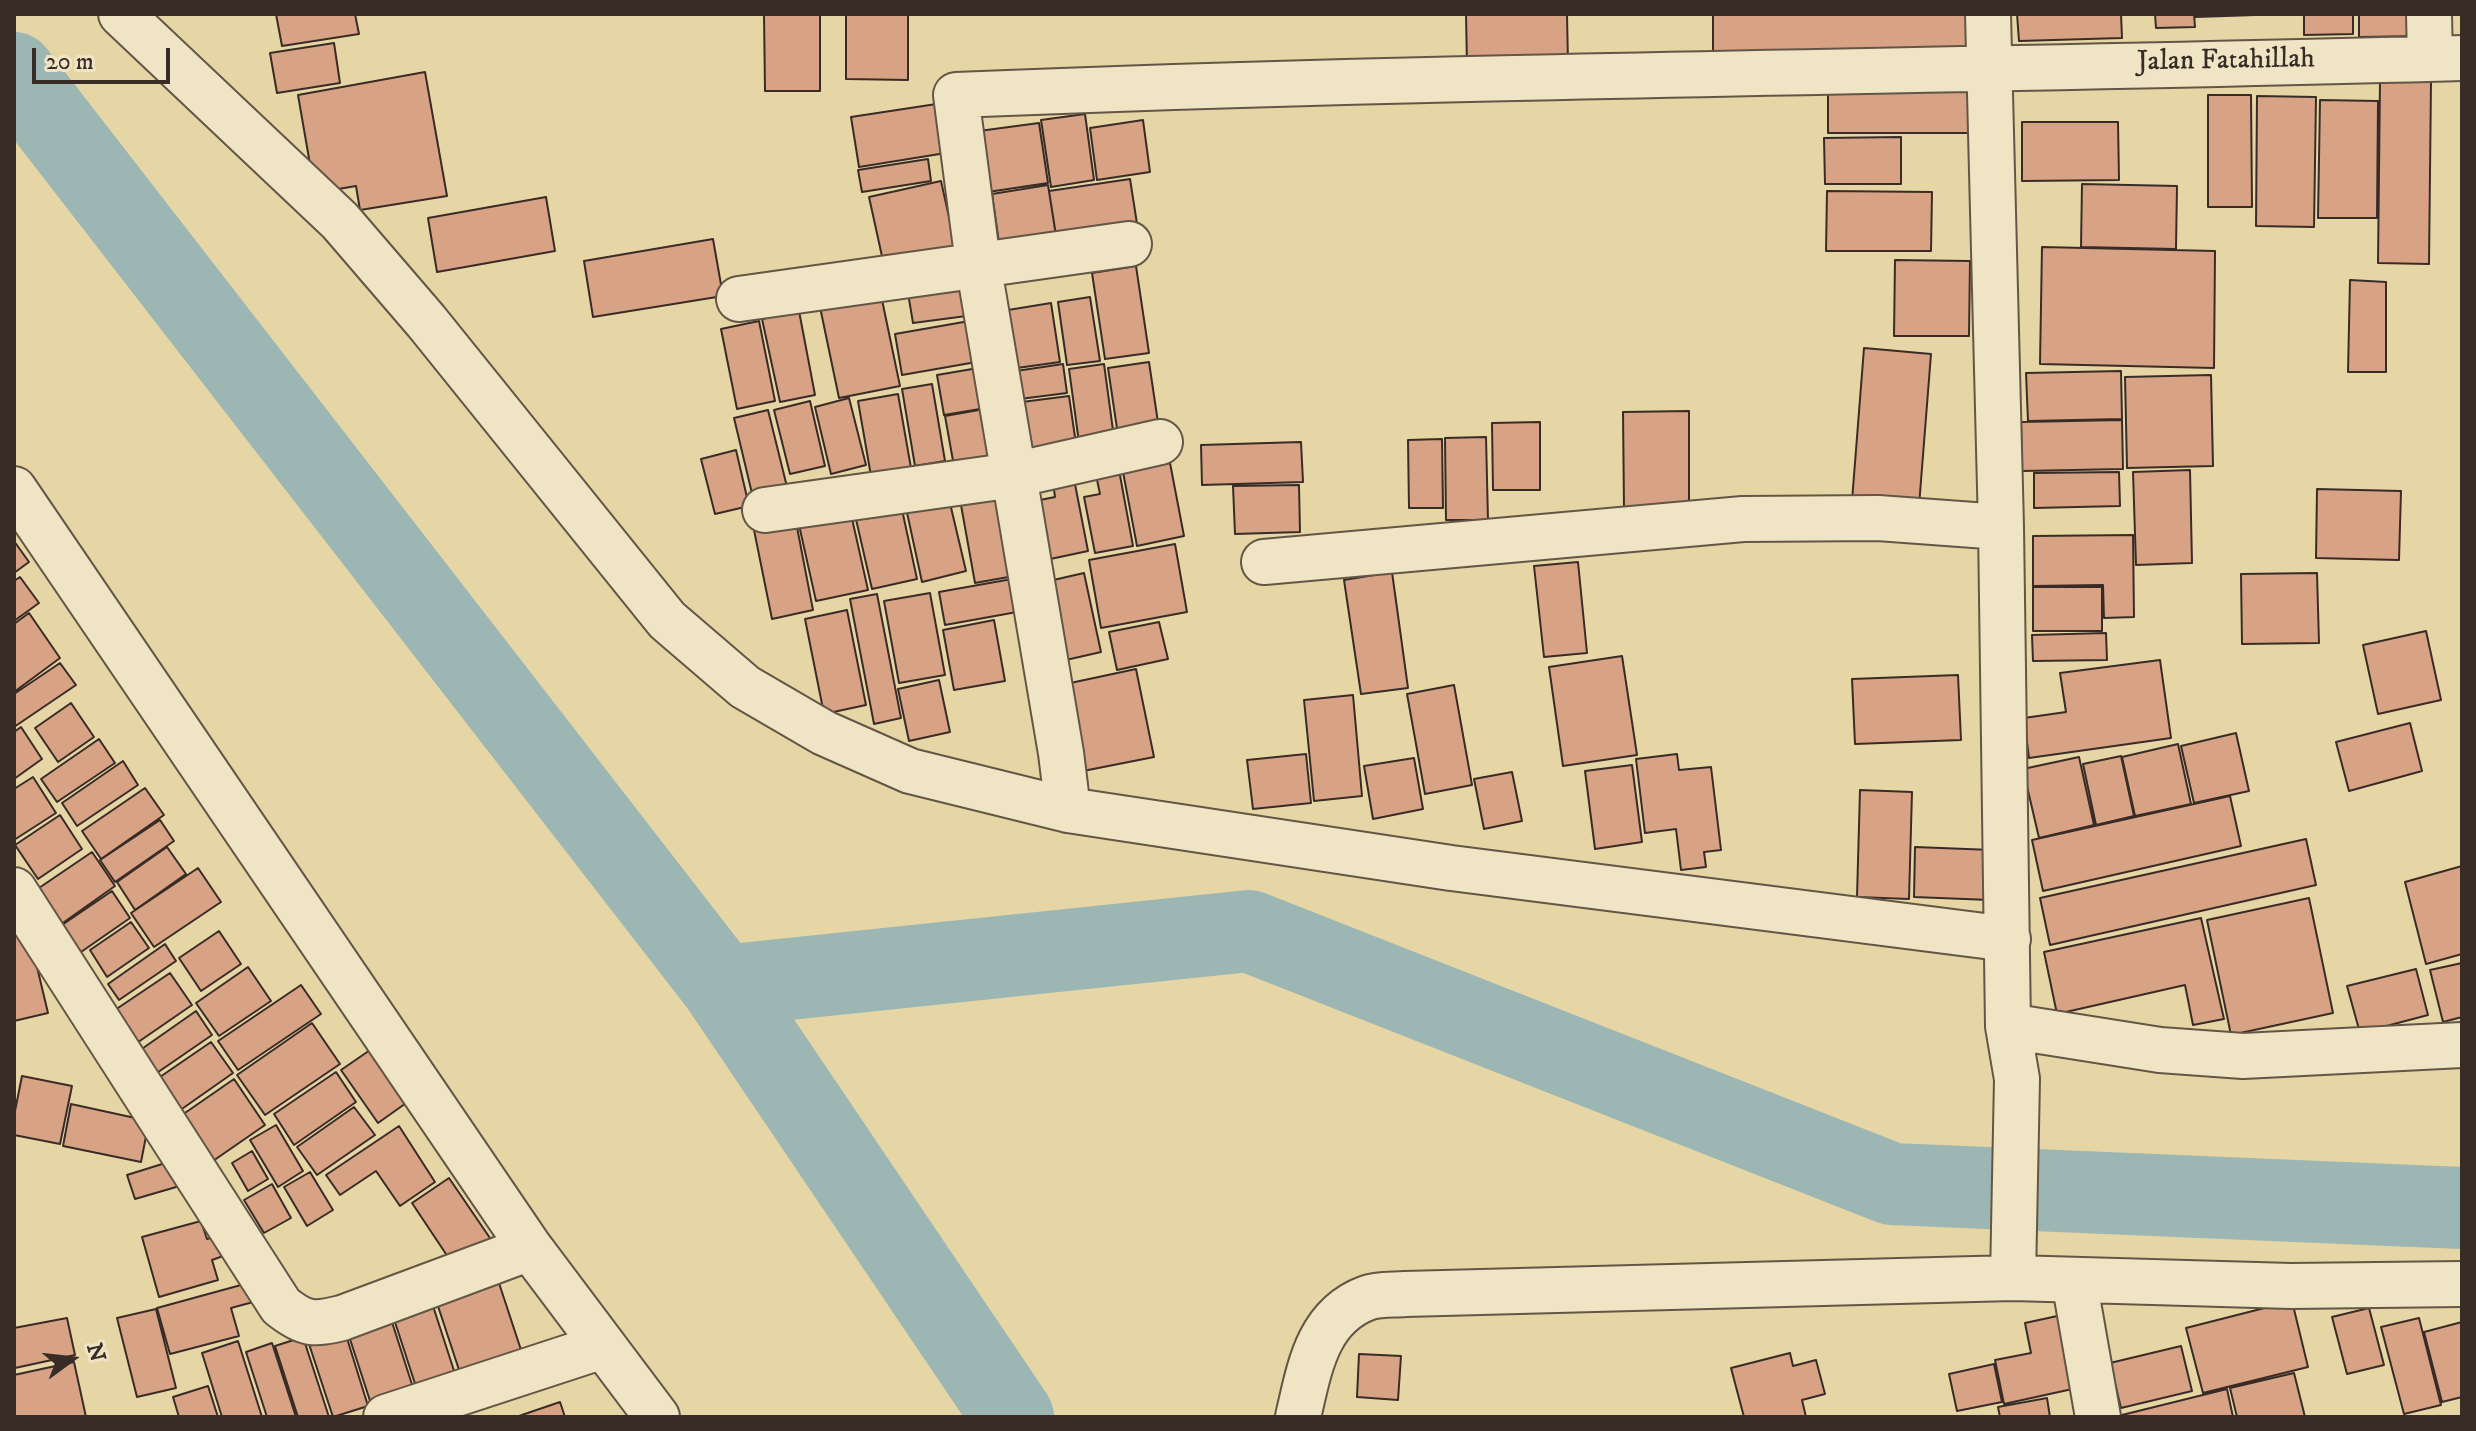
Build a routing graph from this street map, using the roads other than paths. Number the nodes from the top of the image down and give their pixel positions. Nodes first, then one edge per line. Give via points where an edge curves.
1 (121, 14) edge
2 (1988, 14) edge
3 (2429, 14) edge
4 (2446, 58) edge
5 (1991, 70) junction
6 (1129, 244) dead end
7 (978, 263) junction
8 (739, 299) dead end
9 (1160, 442) dead end
10 (1014, 475) junction
11 (14, 489) edge
12 (765, 510) dead end
13 (2001, 527) junction
14 (1264, 562) dead end
15 (1068, 810) junction
16 (14, 890) edge
17 (2008, 939) junction
18 (2008, 1026) junction
19 (2462, 1045) edge
20 (530, 1248) junction
21 (2014, 1262) junction
22 (2074, 1280) junction
23 (2462, 1284) edge
24 (603, 1346) junction
25 (386, 1417) edge
26 (657, 1417) edge
27 (1298, 1417) edge
28 (2098, 1417) edge

1 - 15 street via 340,221 667,620 745,687 824,733 910,771
2 - 5 street
3 - 4 street
4 - 5 street, Jalan Fatahillah
5 - 7 street, Jalan Fatahillah via 1266,83 956,95
5 - 13 street
6 - 7 street
7 - 8 street
7 - 10 street
9 - 10 street
10 - 12 street
10 - 15 street
11 - 20 street
13 - 14 street via 1878,518 1743,519
13 - 17 street
15 - 17 street via 1451,868
16 - 20 street via 281,1306 298,1320 318,1324 342,1318
17 - 18 street
18 - 19 street via 2160,1050 2243,1056
18 - 21 street via 2017,1079
20 - 24 street
21 - 22 street
21 - 27 street via 1368,1297 1333,1319 1314,1350
22 - 23 street
22 - 28 street
24 - 25 street
24 - 26 street

